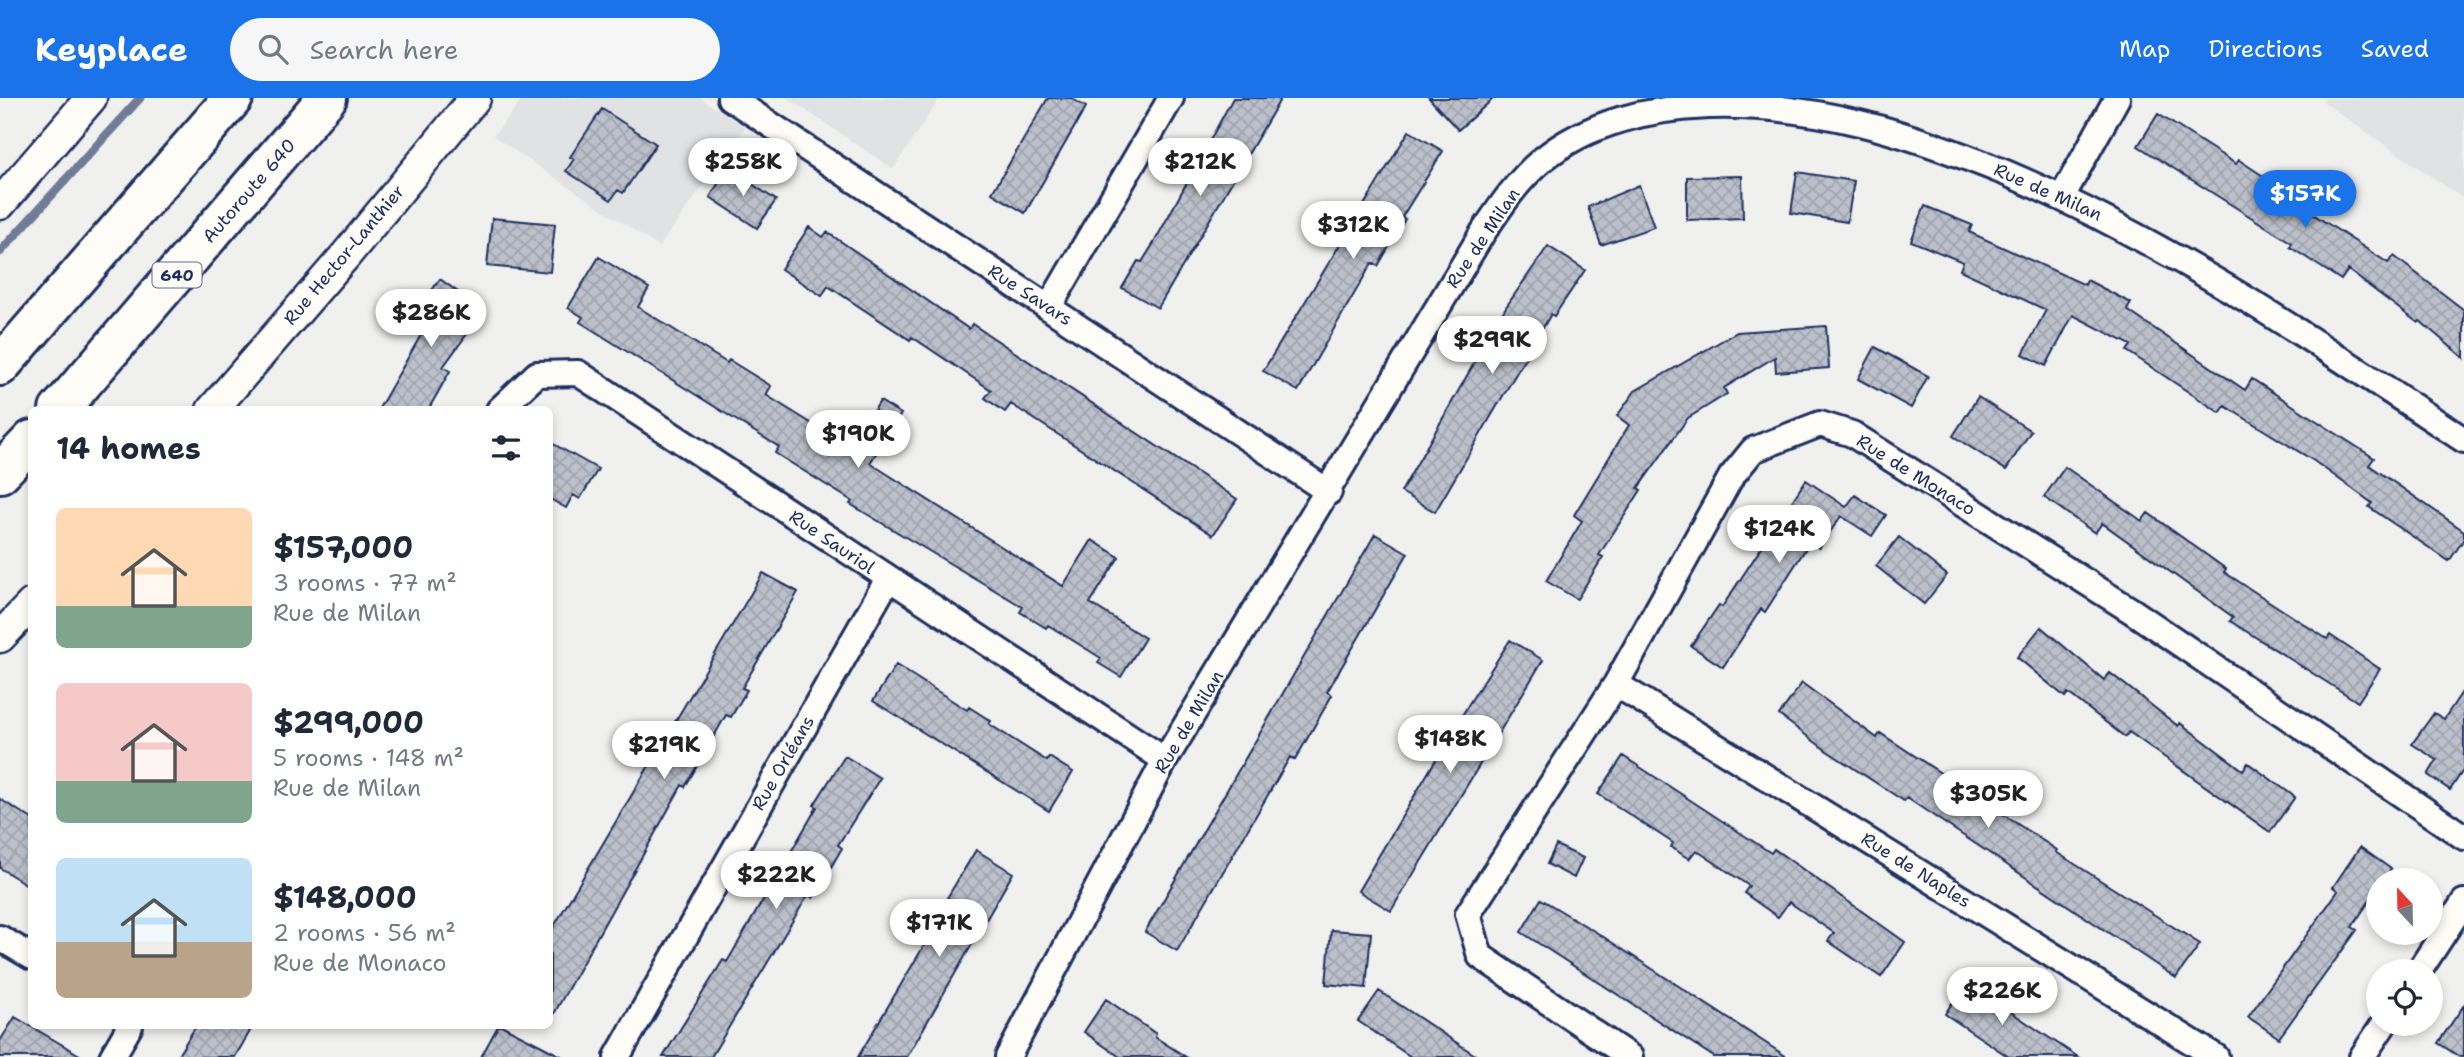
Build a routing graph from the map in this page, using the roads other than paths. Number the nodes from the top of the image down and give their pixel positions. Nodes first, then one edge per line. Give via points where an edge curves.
1 (91, 98) edge
2 (215, 98) edge
3 (233, 98) edge
4 (329, 98) edge
5 (474, 98) edge
6 (730, 98) edge
7 (1171, 98) edge
8 (2116, 98) edge
9 (155, 191) junction
10 (2062, 197) junction
11 (0, 204) edge
12 (1049, 307) junction
13 (0, 366) edge
14 (63, 406) edge
15 (215, 406) edge
16 (503, 406) edge
17 (2464, 440) edge
18 (28, 444) edge
19 (0, 473) edge
20 (1329, 492) junction
21 (888, 579) junction
22 (28, 608) edge
23 (0, 637) edge
24 (1616, 684) junction
25 (1165, 760) junction
26 (2464, 837) edge
27 (2464, 902) edge
28 (0, 938) edge
29 (28, 955) edge
30 (2427, 959) edge
31 (128, 1029) edge
32 (2376, 1036) edge
33 (112, 1057) edge
34 (617, 1057) edge
35 (1008, 1057) edge
36 (1630, 1057) edge
37 (2216, 1057) edge
38 (2362, 1057) edge

1 - 11 street
2 - 9 highway
3 - 9 highway
4 - 14 highway, Autoroute 640 / 640
5 - 15 street, Rue Hector-Lanthier
6 - 12 street, Rue Savars
7 - 12 street
8 - 10 street
9 - 13 highway
10 - 17 street, Rue de Milan via 2220,282
10 - 20 street, Rue de Milan via 1922,139 1818,112 1760,106 1696,107 1645,114 1599,128 1543,159 1500,206
12 - 20 street, Rue Savars
16 - 21 street, Rue Sauriol via 537,374 578,373
18 - 19 highway
20 - 25 street, Rue de Milan
21 - 25 street, Rue Sauriol
21 - 34 street, Rue Orléans
22 - 23 street
24 - 26 street, Rue de Monaco via 1731,477 1753,450 1820,424 1852,435 2132,611
24 - 36 street, Rue de Monaco via 1468,914 1480,956
24 - 37 street, Rue de Naples
25 - 35 street, Rue de Milan
27 - 30 street
28 - 29 street
31 - 33 street
32 - 38 street

